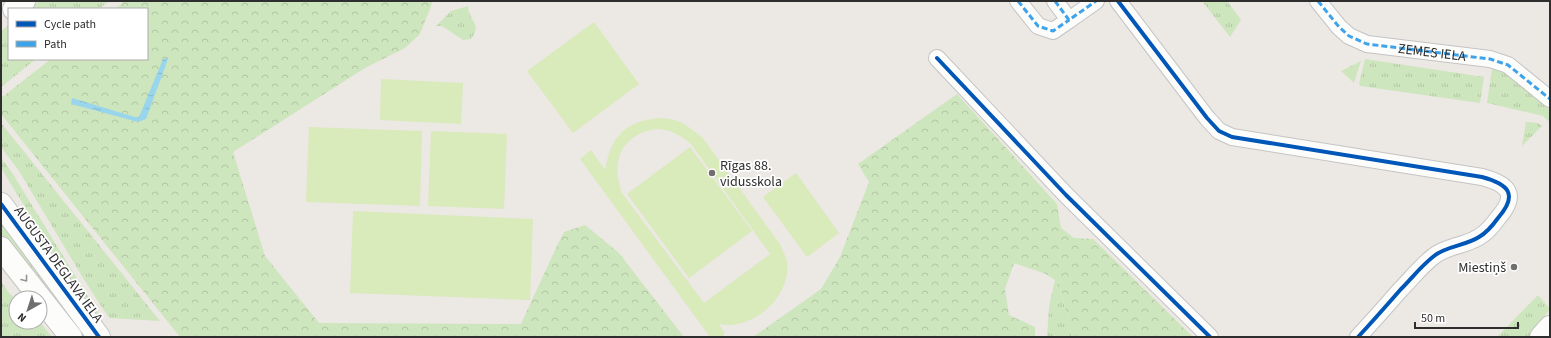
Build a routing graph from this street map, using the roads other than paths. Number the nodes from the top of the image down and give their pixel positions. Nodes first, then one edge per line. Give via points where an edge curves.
1 (24, 1) edge
2 (1018, 1) edge
3 (1055, 1) edge
4 (1096, 1) edge
5 (1118, 1) edge
6 (1318, 1) edge
7 (15, 8) edge
8 (1069, 20) junction
9 (937, 58) dead end
10 (1550, 99) edge
11 (1, 204) edge
12 (1, 248) edge
13 (1550, 327) edge
14 (71, 337) edge
15 (99, 337) edge
16 (1210, 337) edge
17 (1358, 337) edge
18 (1541, 337) edge

1 - 7 main road
2 - 8 street via 1038,26 1053,31
3 - 8 street
4 - 8 street
5 - 17 street via 1219,131 1232,137 1482,177 1502,184 1509,194 1509,203 1493,225 1478,238 1435,255
6 - 10 street, ZEMES IELA via 1349,36 1368,44 1490,59 1508,65
9 - 16 street via 1066,195
11 - 15 main road, AUGUSTA DEGLAVA IELA
12 -> 14 main road
13 - 18 main road

